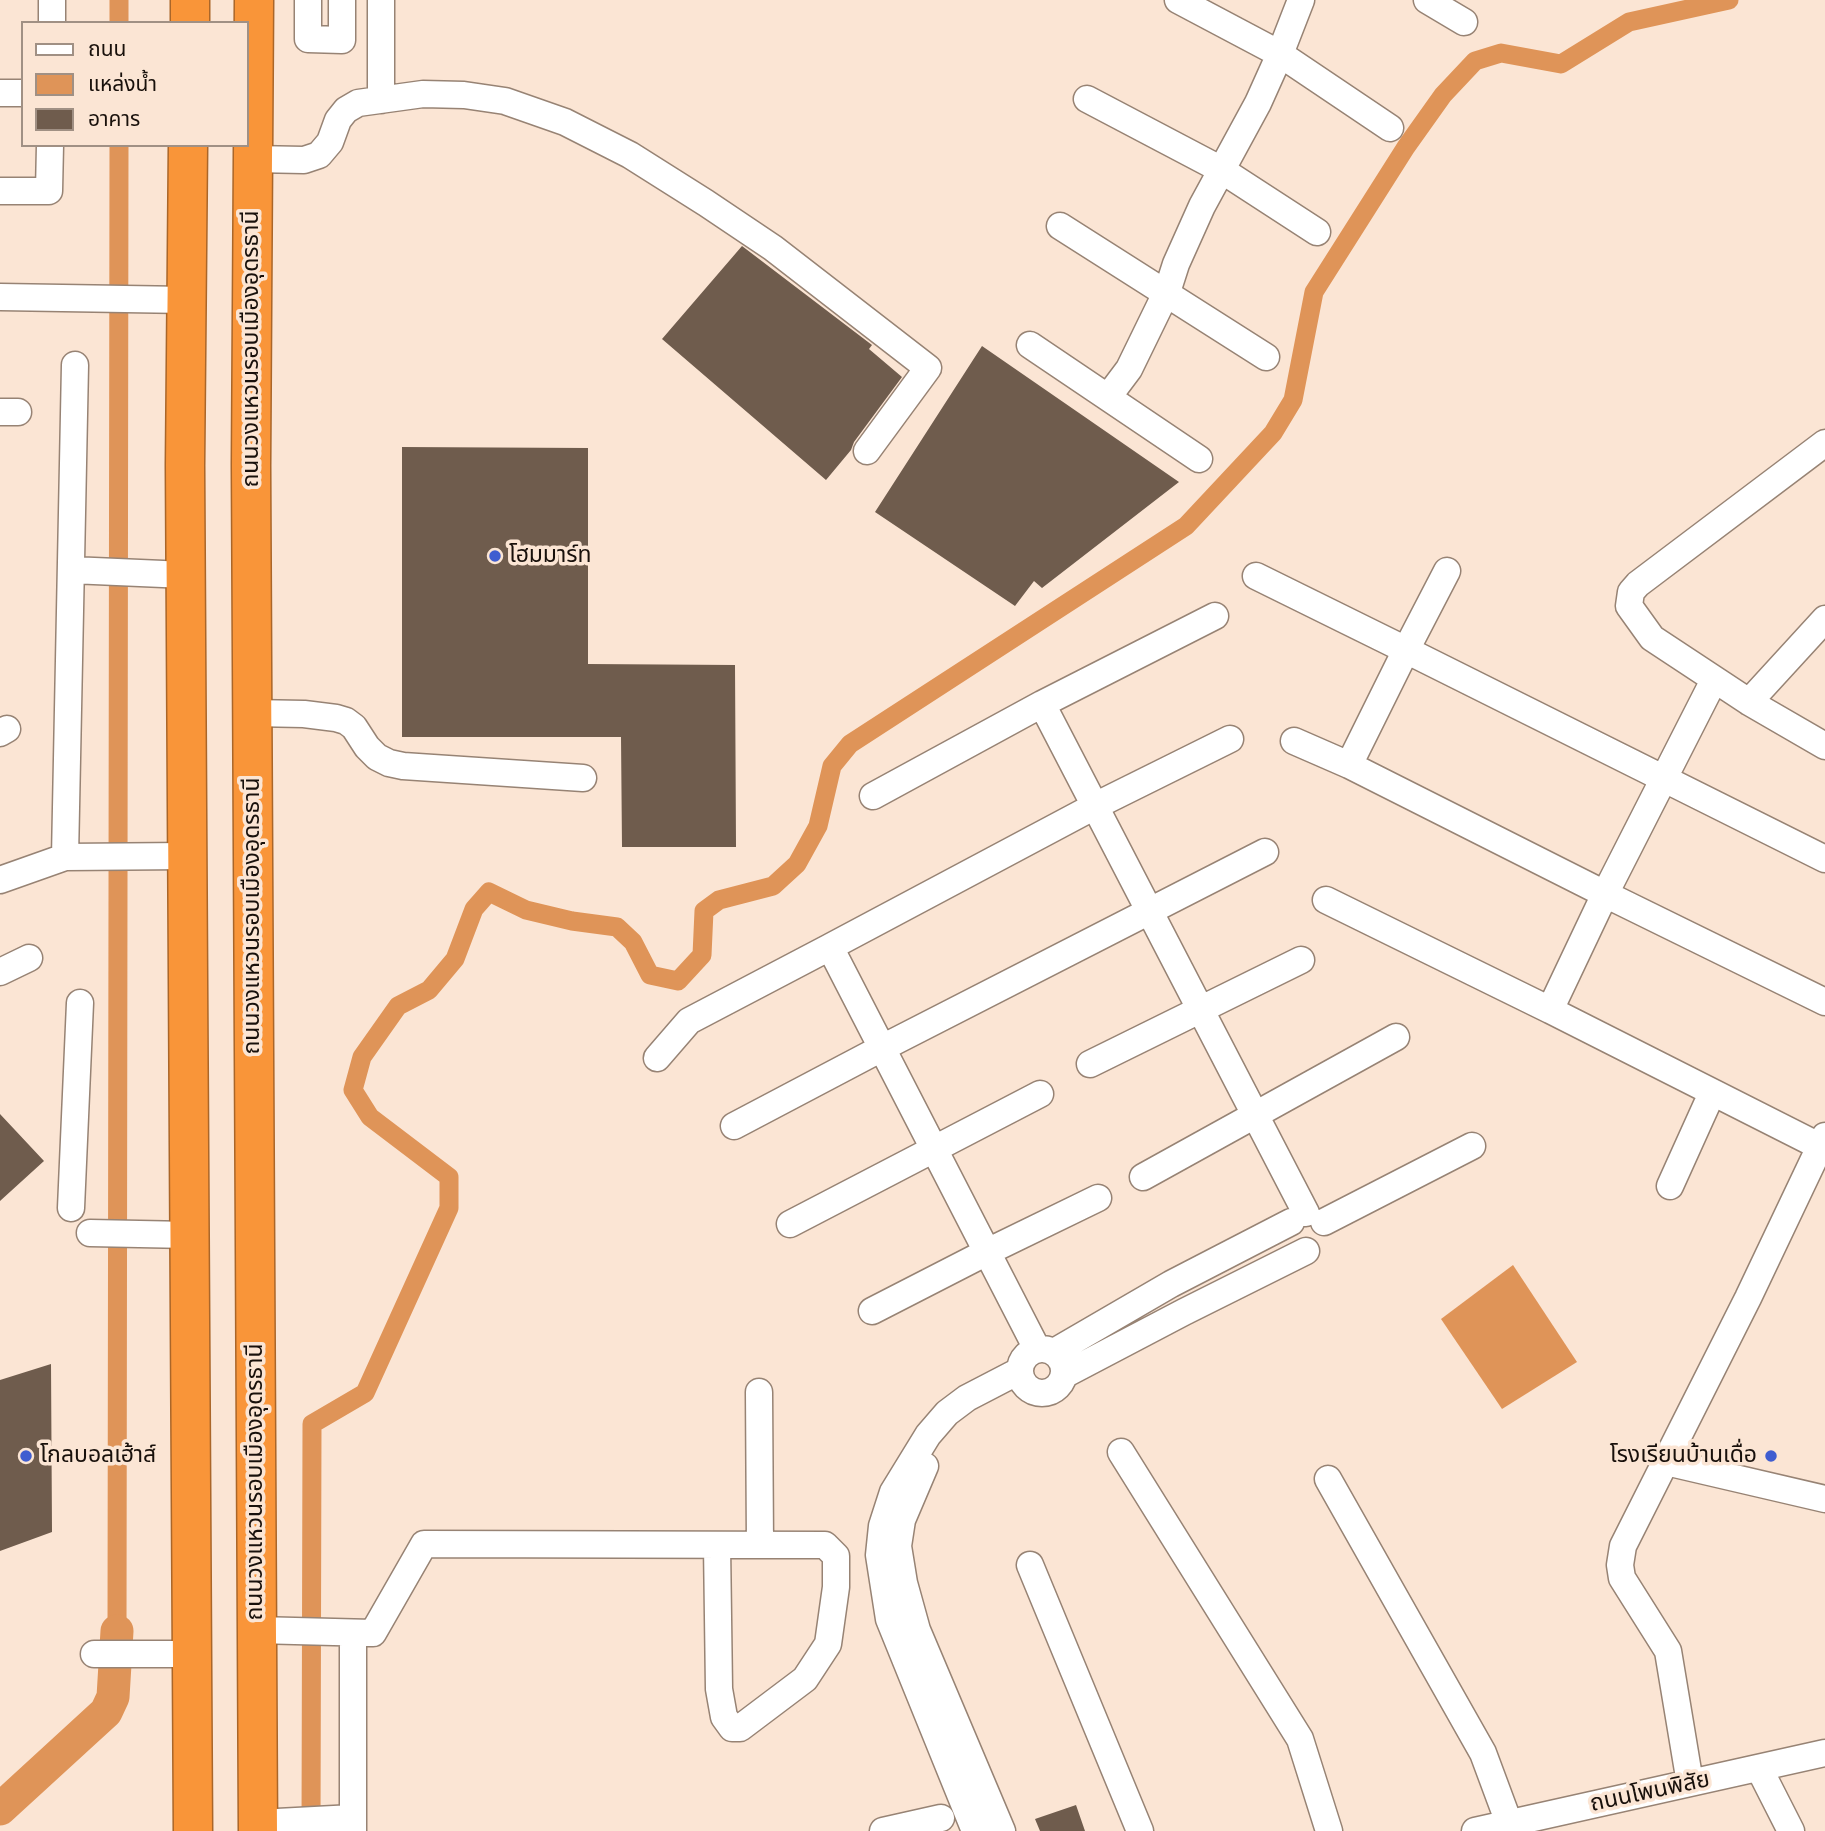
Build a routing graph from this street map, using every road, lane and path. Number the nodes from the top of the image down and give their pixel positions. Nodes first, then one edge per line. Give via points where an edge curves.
1 (52, 0) edge
2 (190, 0) edge
3 (254, 0) edge
4 (308, 0) edge
5 (342, 0) edge
6 (382, 0) edge
7 (1178, 0) edge
8 (1301, 0) edge
9 (1427, 0) edge
10 (52, 21) edge
11 (190, 21) edge
12 (1464, 22) dead end
13 (342, 40) junction
14 (381, 41) junction
15 (1280, 54) junction
16 (0, 93) edge
17 (21, 93) edge
18 (1087, 99) dead end
19 (381, 100) junction
20 (1390, 128) dead end
21 (50, 147) edge
22 (188, 147) edge
23 (253, 159) junction
24 (1220, 169) junction
25 (0, 191) edge
26 (1060, 226) dead end
27 (1317, 232) dead end
28 (1166, 294) junction
29 (0, 297) edge
30 (187, 300) junction
31 (1030, 345) dead end
32 (1266, 357) dead end
33 (75, 365) dead end
34 (1108, 397) junction
35 (1825, 443) edge
36 (867, 451) dead end
37 (1199, 459) dead end
38 (74, 570) junction
39 (1447, 571) dead end
40 (172, 575) junction
41 (1256, 576) dead end
42 (1215, 616) dead end
43 (1825, 619) edge
44 (1406, 650) junction
45 (1714, 680) junction
46 (1749, 702) junction
47 (1042, 704) junction
48 (252, 713) junction
49 (1230, 739) dead end
50 (1294, 741) dead end
51 (1825, 746) edge
52 (1349, 765) junction
53 (583, 778) dead end
54 (1664, 779) junction
55 (873, 796) dead end
56 (1095, 806) junction
57 (1265, 852) dead end
58 (169, 856) junction
59 (65, 857) junction
60 (1825, 859) edge
61 (0, 880) edge
62 (1605, 894) junction
63 (1326, 900) dead end
64 (1149, 910) junction
65 (830, 947) junction
66 (29, 958) dead end
67 (1301, 960) dead end
68 (0, 972) edge
69 (1825, 1002) edge
70 (80, 1003) dead end
71 (1550, 1010) junction
72 (1202, 1011) junction
73 (1396, 1037) dead end
74 (881, 1048) junction
75 (657, 1058) dead end
76 (1090, 1064) dead end
77 (1712, 1093) junction
78 (1040, 1094) dead end
79 (1255, 1114) junction
80 (734, 1126) dead end
81 (1823, 1144) edge
82 (1472, 1146) dead end
83 (934, 1149) junction
84 (1143, 1177) dead end
85 (1670, 1186) dead end
86 (1098, 1198) dead end
87 (71, 1209) dead end
88 (1307, 1219) junction
89 (790, 1224) dead end
90 (90, 1233) dead end
91 (189, 1234) junction
92 (987, 1252) junction
93 (1171, 1284) junction
94 (872, 1311) dead end
95 (1184, 1312) junction
96 (1052, 1359) junction
97 (1021, 1377) junction
98 (759, 1392) dead end
99 (1121, 1452) dead end
100 (1666, 1462) junction
101 (1328, 1479) dead end
102 (1825, 1499) edge
103 (717, 1545) junction
104 (761, 1545) junction
105 (1030, 1565) dead end
106 (271, 1631) junction
107 (345, 1633) junction
108 (94, 1654) dead end
109 (191, 1654) junction
110 (1825, 1753) edge
111 (1759, 1768) junction
112 (1690, 1783) junction
113 (941, 1818) dead end
114 (348, 1822) edge
115 (1509, 1823) junction
116 (986, 1824) edge
117 (264, 1826) edge
118 (192, 1831) edge
119 (883, 1831) edge
120 (1140, 1831) edge
121 (1329, 1831) edge
122 (1475, 1831) edge
123 (1791, 1831) edge

1 - 10 street
2 - 11 highway
3 - 23 highway, ถนนวงแหวนรอบเมืองอุดรธานี
4 - 13 street via 308,39
5 - 13 street
6 - 14 street
7 - 15 street
8 - 15 street
9 - 12 street
13 - 14 street
14 - 19 street
15 - 20 street
15 - 24 street
16 - 17 street
18 - 24 street
19 - 23 street via 346,110 319,155 304,160
19 - 36 street via 464,95 505,101 565,122 630,155 773,248 928,368
21 - 25 street via 49,191
22 - 30 highway
23 - 48 highway, ถนนวงแหวนรอบเมืองอุดรธานี
24 - 27 street
24 - 28 street
26 - 28 street
28 - 32 street
28 - 34 street via 1129,369
29 - 30 street
30 - 40 highway
31 - 34 street
33 - 38 street
34 - 37 street
35 - 45 street via 1631,592 1629,606 1652,638
38 - 40 street
38 - 59 street
39 - 44 street
40 - 58 highway
41 - 44 street
42 - 47 street
43 - 46 street
44 - 52 street
44 - 54 street
45 - 46 street
45 - 54 street
46 - 51 street
47 - 55 street
47 - 56 street
48 - 53 street via 336,718 354,727 377,757 396,764
48 - 106 highway, ถนนวงแหวนรอบเมืองอุดรธานี
49 - 56 street
50 - 52 street
52 - 62 street
54 - 60 street
54 - 62 street
56 - 64 street
56 - 65 street
57 - 64 street
58 - 59 street
58 - 91 highway
59 - 61 street
62 - 69 street
62 - 71 street
63 - 71 street
64 - 72 street
64 - 74 street
65 - 74 street
65 - 75 street via 689,1021
66 - 68 street
67 - 72 street
70 - 87 street
71 - 77 street
72 - 76 street
72 - 79 street
73 - 79 street
74 - 80 street
74 - 83 street
77 - 81 street
77 - 85 street
78 - 83 street
79 - 84 street
79 - 88 street
81 - 100 street
82 - 88 street
83 - 89 street
83 - 92 street
86 - 92 street
88 - 93 street
88 - 95 street via 1327,1236 1314,1250
90 - 91 street
91 - 109 highway
92 - 94 street
92 - 96 street
93 - 95 street
93 - 96 street
95 - 96 street
96 - 97 street via 1030,1352 1022,1360
96 - 97 street via 1059,1386 1048,1393 1037,1393
97 - 116 street via 967,1398 928,1436 893,1492 878,1555 889,1619
98 - 104 street
99 - 121 street via 1300,1739
100 - 102 street
100 - 112 street via 1623,1546 1620,1565 1622,1578 1668,1651
101 - 115 street via 1483,1753
103 - 104 street
103 - 104 street via 719,1689 724,1717 732,1728 740,1728 805,1679 828,1644 836,1587 836,1556 825,1545
103 - 107 street via 424,1544 373,1633
105 - 120 street
106 - 107 street
106 - 117 highway, ถนนวงแหวนรอบเมืองอุดรธานี
107 - 114 street
108 - 109 street
109 - 118 highway
110 - 111 street, ถนนโพนพิสัย
111 - 112 street, ถนนโพนพิสัย
111 - 123 street
112 - 115 street, ถนนโพนพิสัย
113 - 119 street
114 - 117 street
115 - 122 street, ถนนโพนพิสัย

